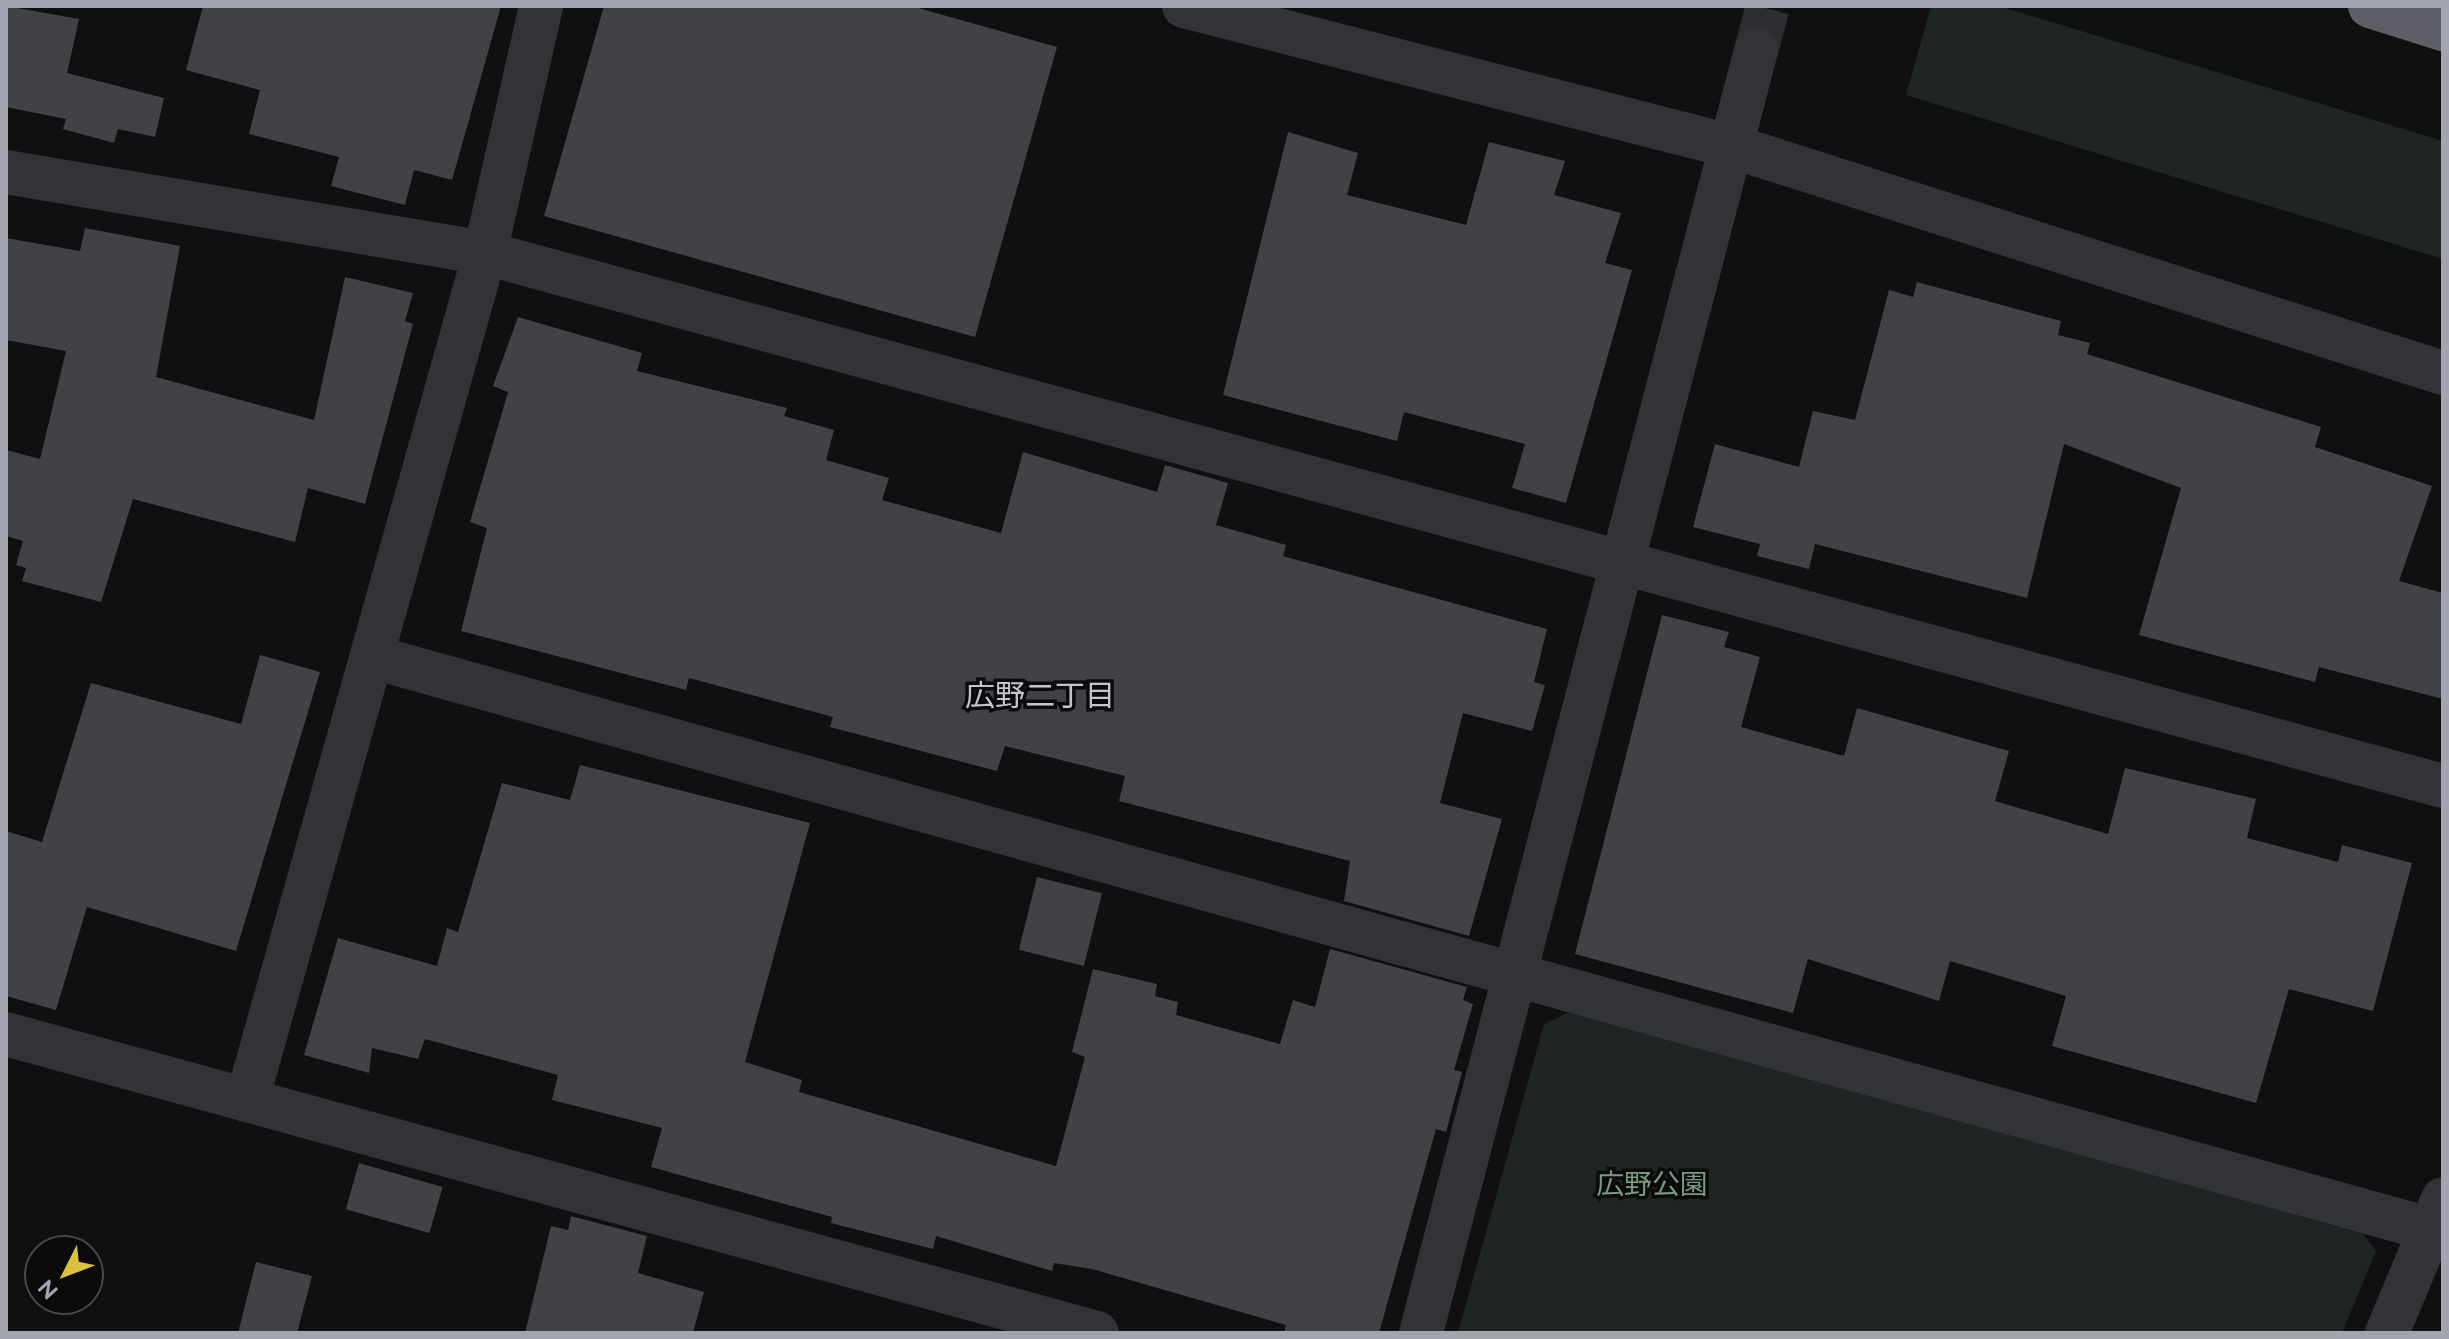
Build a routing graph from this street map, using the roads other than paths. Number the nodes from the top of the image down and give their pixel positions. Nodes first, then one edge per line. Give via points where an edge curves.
1 (541, 6) edge
2 (1184, 6) edge
3 (2370, 6) edge
4 (2443, 29) edge
5 (1756, 51) tunnel mouth
6 (1734, 147) junction
7 (6, 172) edge
8 (485, 253) junction
9 (2443, 373) edge
10 (1623, 560) junction
11 (373, 657) junction
12 (2443, 786) edge
13 (1516, 977) junction
14 (6, 1034) edge
15 (247, 1100) junction
16 (2439, 1220) edge
17 (1097, 1333) edge
18 (1421, 1333) edge
19 (2387, 1333) edge

1 - 8 street
2 - 6 street
3 - 4 highway
5 - 6 street
6 - 9 street
6 - 10 street
7 - 8 street
8 - 10 street
8 - 11 street
10 - 12 street
10 - 13 street
11 - 13 street
11 - 15 street
13 - 16 street
13 - 18 street
14 - 15 street
15 - 17 street
16 - 19 street

